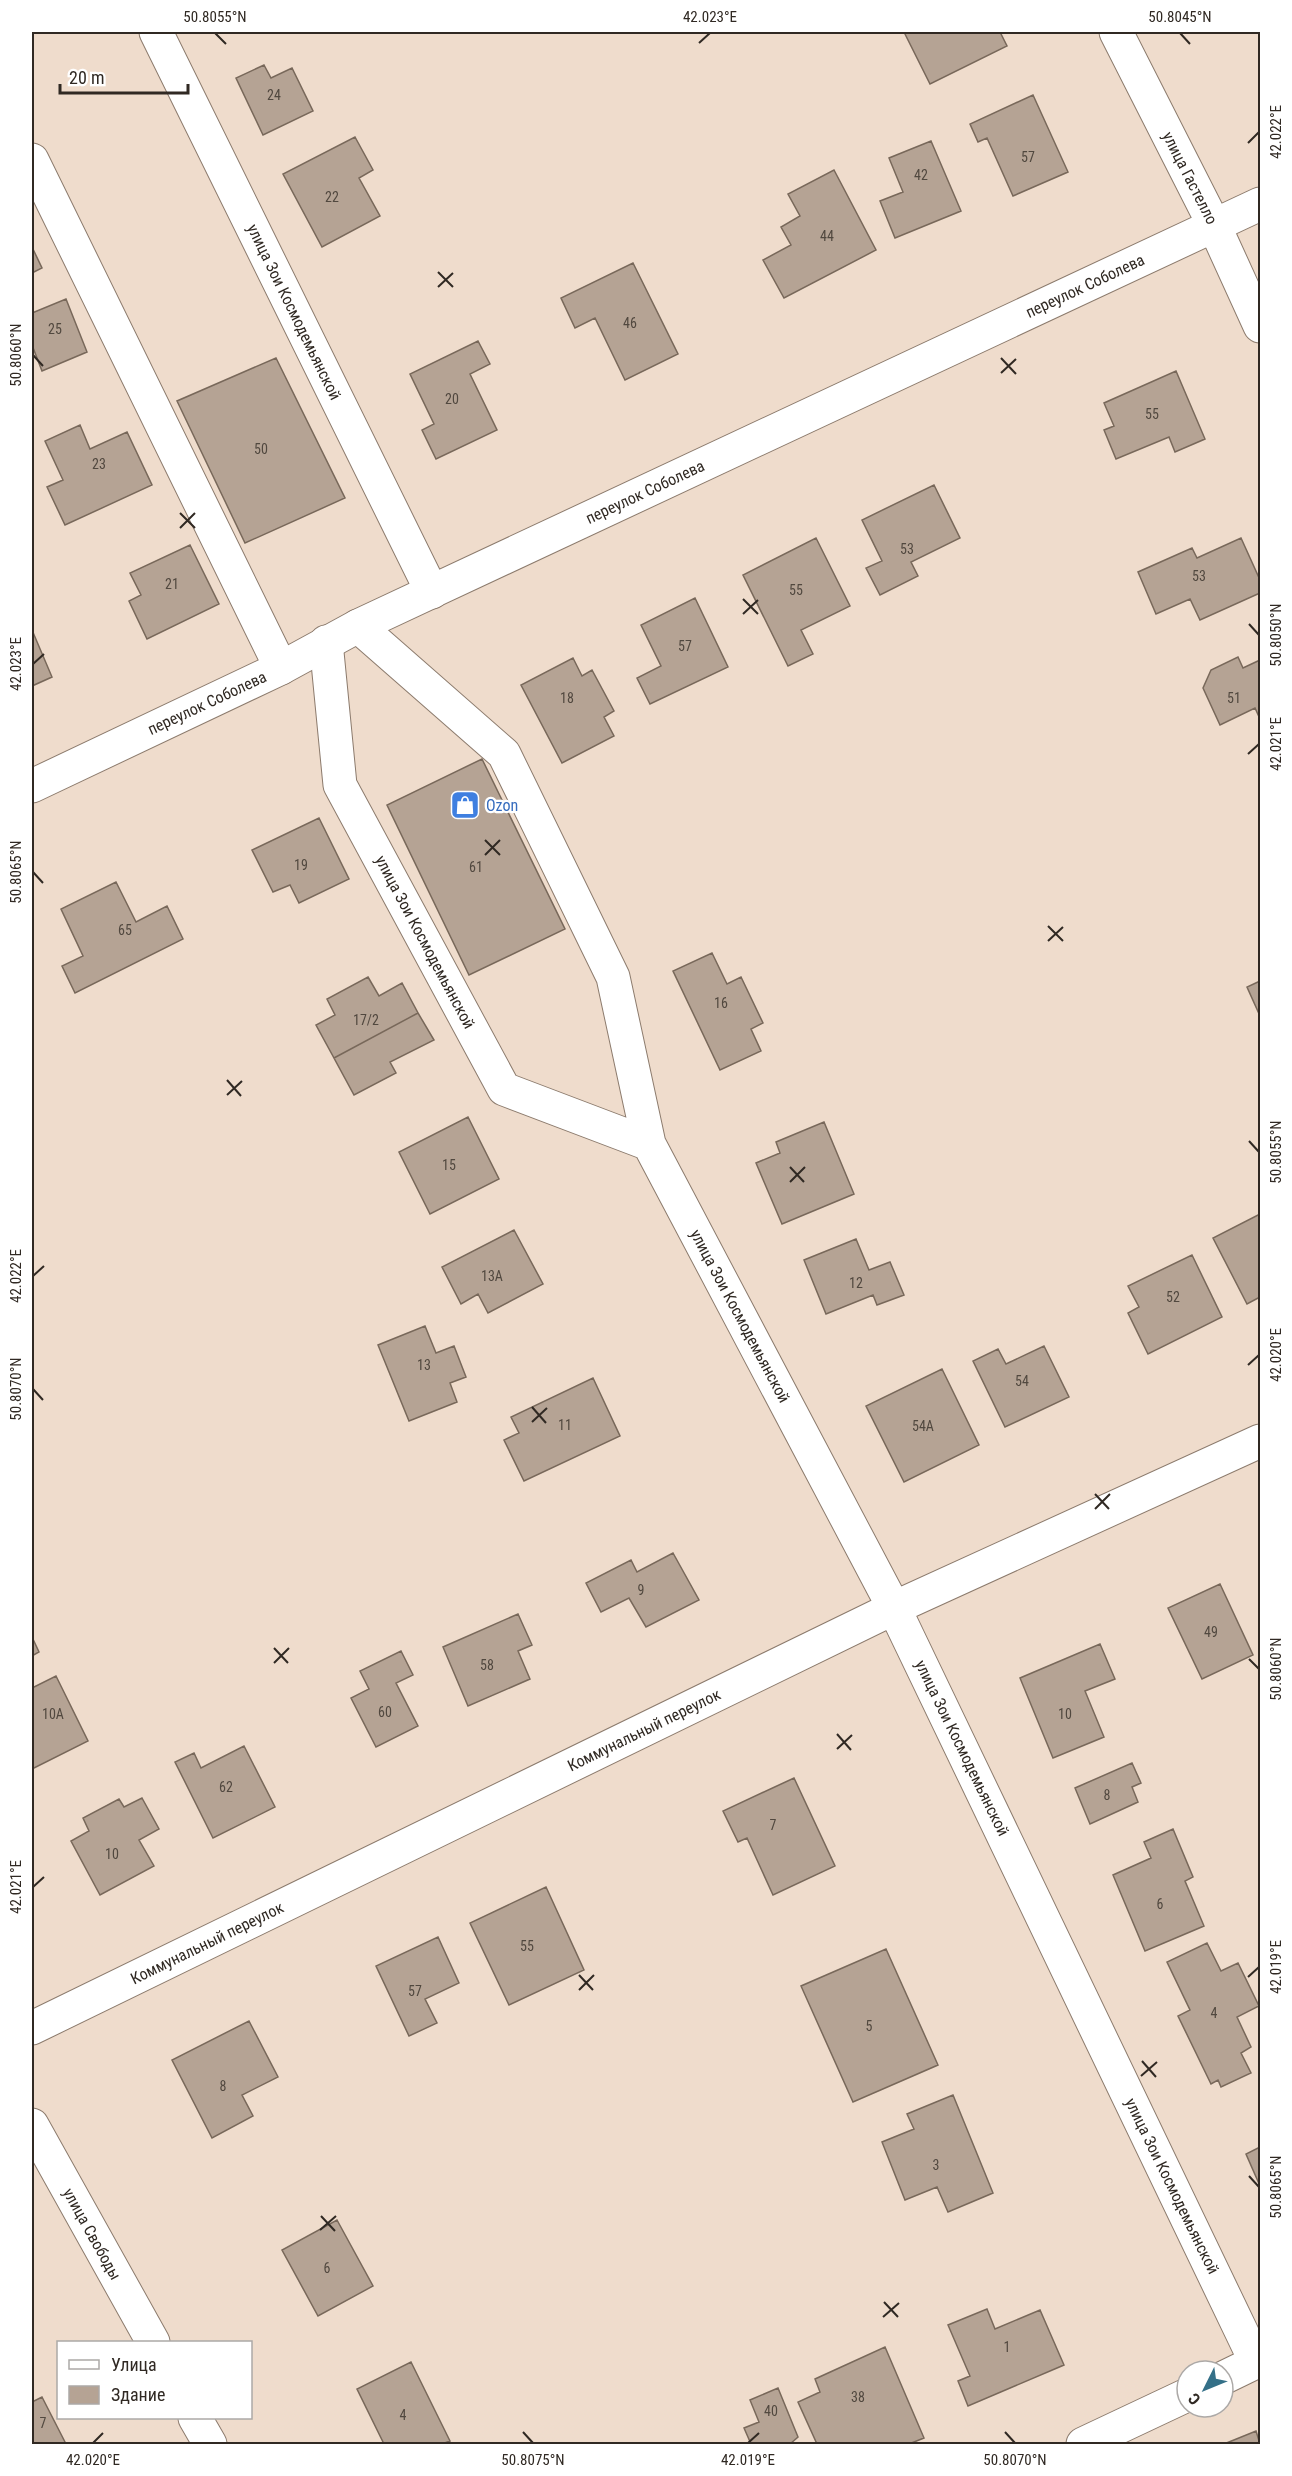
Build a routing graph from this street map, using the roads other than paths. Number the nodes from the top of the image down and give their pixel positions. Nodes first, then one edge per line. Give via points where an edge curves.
1 (156, 32) edge
2 (1116, 32) edge
3 (32, 160) edge
4 (1260, 204) edge
5 (1214, 225) junction
6 (1260, 327) edge
7 (432, 592) junction
8 (358, 626) junction
9 (326, 642) junction
10 (281, 668) junction
11 (32, 786) edge
12 (649, 1144) junction
13 (1260, 1442) edge
14 (894, 1608) junction
15 (32, 2028) edge
16 (32, 2125) edge
17 (152, 2341) edge
18 (1258, 2361) edge
19 (1235, 2372) edge
20 (1175, 2401) edge
21 (196, 2419) edge
22 (210, 2445) edge
23 (1083, 2445) edge

1 - 7 street, улица Зои Космодемьянской
2 - 5 street, улица Гастелло
3 - 10 street
4 - 5 street, переулок Соболева
5 - 6 street, улица Гастелло
5 - 7 street, переулок Соболева
7 - 8 street, переулок Соболева
8 - 9 street, переулок Соболева
8 - 12 street, улица Зои Космодемьянской via 504,754 613,977
9 - 10 street, переулок Соболева
9 - 12 street, улица Зои Космодемьянской via 340,785 504,1089
10 - 11 street, переулок Соболева
12 - 14 street, улица Зои Космодемьянской
13 - 14 street, Коммунальный переулок
14 - 15 street, Коммунальный переулок
14 - 18 street, улица Зои Космодемьянской
16 - 17 street, улица Свободы
18 - 19 street
20 - 23 street
21 - 22 street

